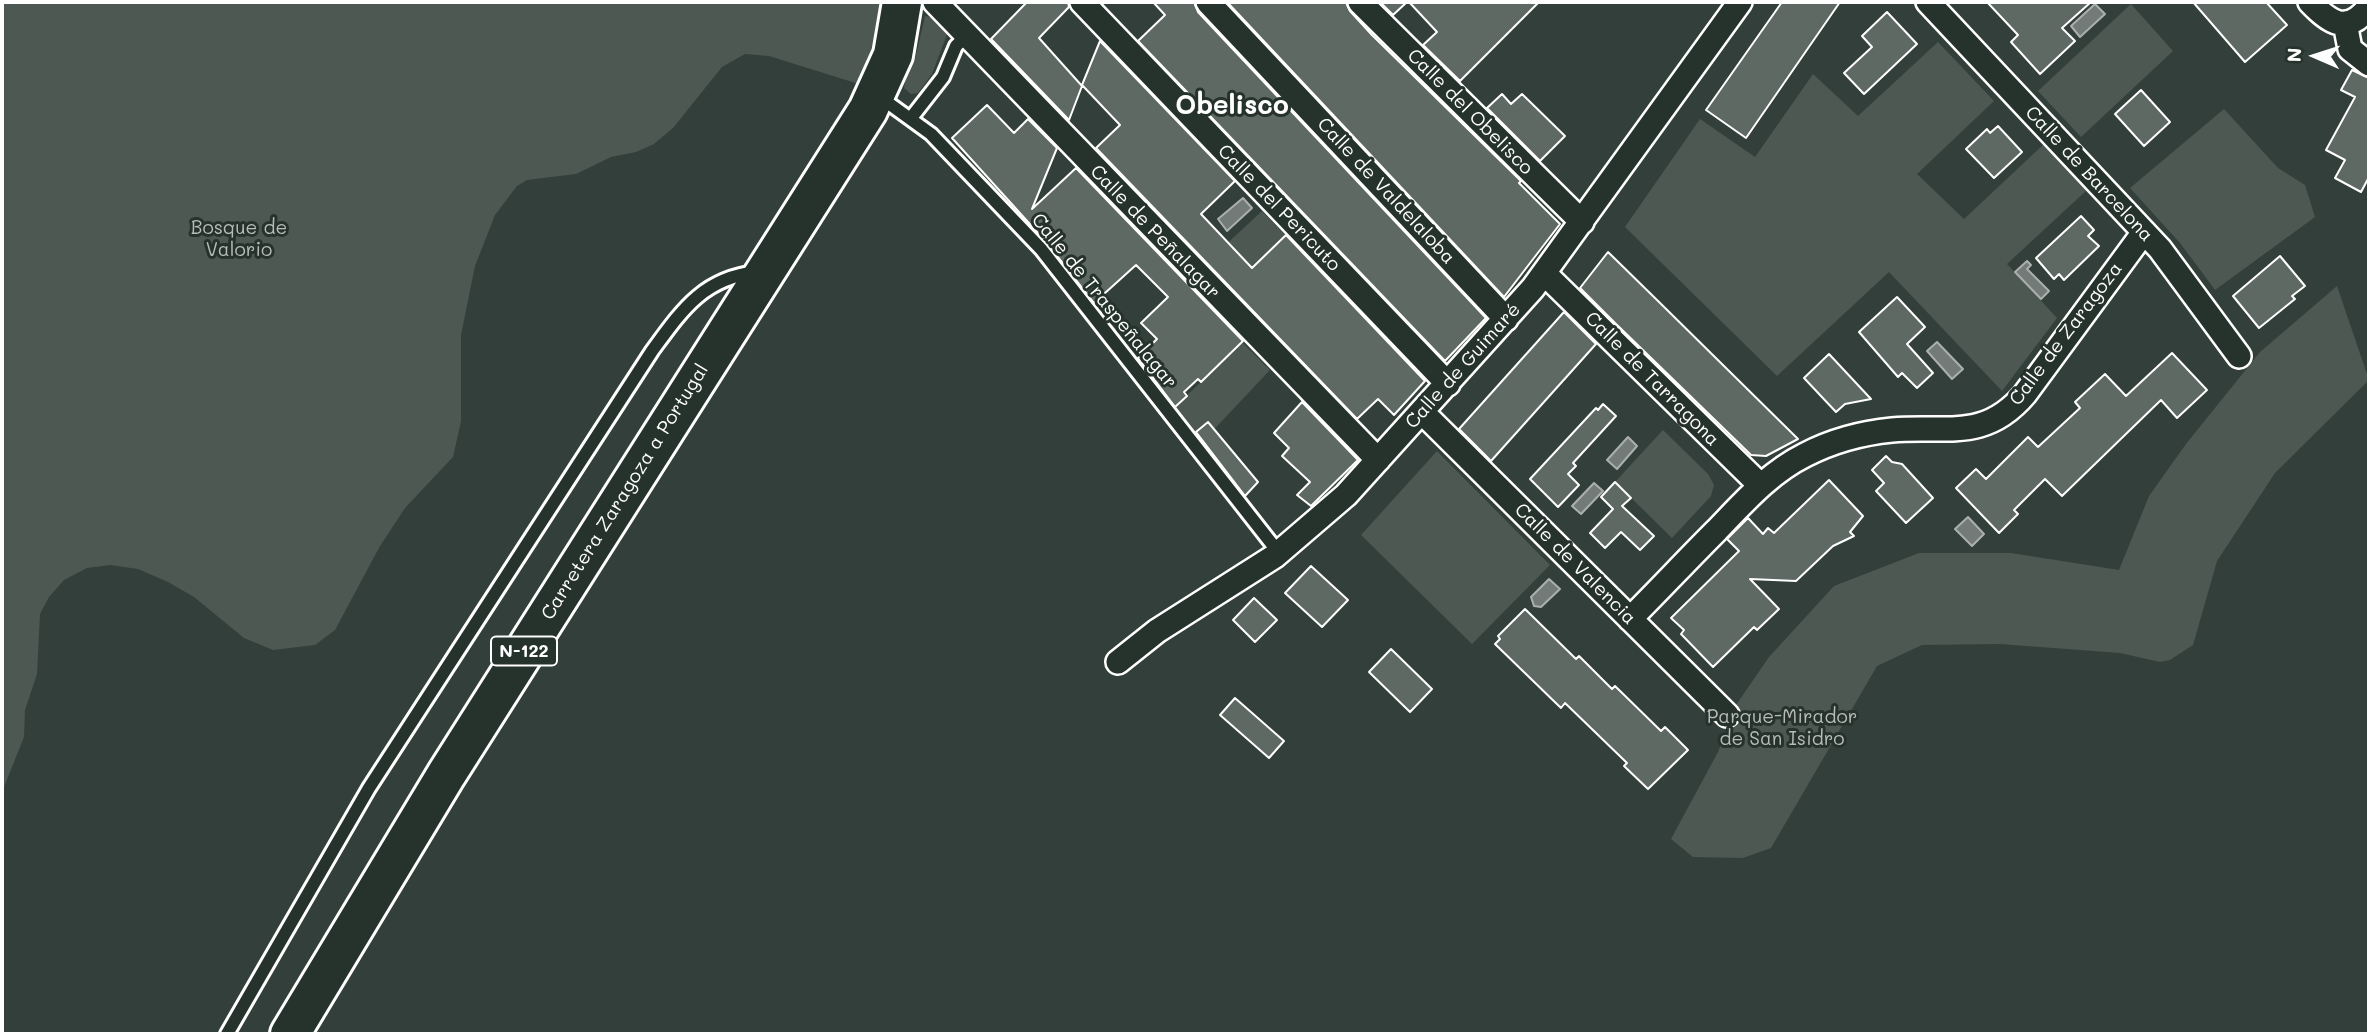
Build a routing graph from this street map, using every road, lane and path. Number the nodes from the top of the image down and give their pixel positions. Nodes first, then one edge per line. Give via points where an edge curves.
1 (902, 2) edge
2 (936, 2) edge
3 (1082, 2) edge
4 (1208, 2) edge
5 (1360, 2) edge
6 (1740, 2) edge
7 (1928, 2) edge
8 (2310, 2) edge
9 (2369, 6) edge
10 (2345, 23) junction
11 (967, 35) junction
12 (2369, 64) edge
13 (876, 95) junction
14 (911, 118) junction
15 (1582, 222) junction
16 (2144, 232) junction
17 (764, 272) junction
18 (1544, 273) junction
19 (1506, 319) junction
20 (2239, 355) dead end
21 (1448, 383) junction
22 (1422, 412) junction
23 (1378, 460) junction
24 (1760, 485) junction
25 (1279, 553) junction
26 (1630, 619) junction
27 (1118, 662) dead end
28 (1727, 715) dead end
29 (228, 1034) edge
30 (290, 1034) edge

1 - 13 highway, N-122 via 898,38
2 - 11 street, Calle de Peñalagar
3 - 21 street, Calle del Pericuto
4 - 19 street, Calle de Valdelaloba
5 - 15 street, Calle del Obelisco
6 - 15 street, Calle de Guimaré
7 - 16 street, Calle de Barcelona
8 - 10 street via 2331,21
9 - 10 street
10 - 12 street via 2353,54
11 - 14 lane via 954,50 943,77
11 - 23 street, Calle de Peñalagar
13 - 14 lane, Calle de Traspeñalagar
13 - 17 highway, Carretera Zaragoza a Portugal / N-122
14 - 25 lane, Calle de Traspeñalagar via 1041,249
15 - 18 street, Calle de Guimaré
16 - 20 street, Calle de Barcelona
16 - 24 street, Calle de Zaragoza via 2025,394 1998,418 1964,430 1902,429 1843,440 1799,458
17 - 29 lane via 730,276 710,286 652,351 369,788
17 - 30 highway, Carretera Zaragoza a Portugal / N-122 via 418,819
18 - 19 street, Calle de Guimaré
18 - 24 street, Calle de Tarragona
19 - 21 street, Calle de Guimaré
21 - 22 street, Calle de Guimaré
22 - 23 street, Calle de Guimaré
22 - 26 street, Calle de Valencia
23 - 25 street, Calle de Guimaré via 1343,498
24 - 26 street, Calle de Zaragoza
25 - 27 street, Calle de Guimaré via 1157,631
26 - 28 street, Calle de Valencia

